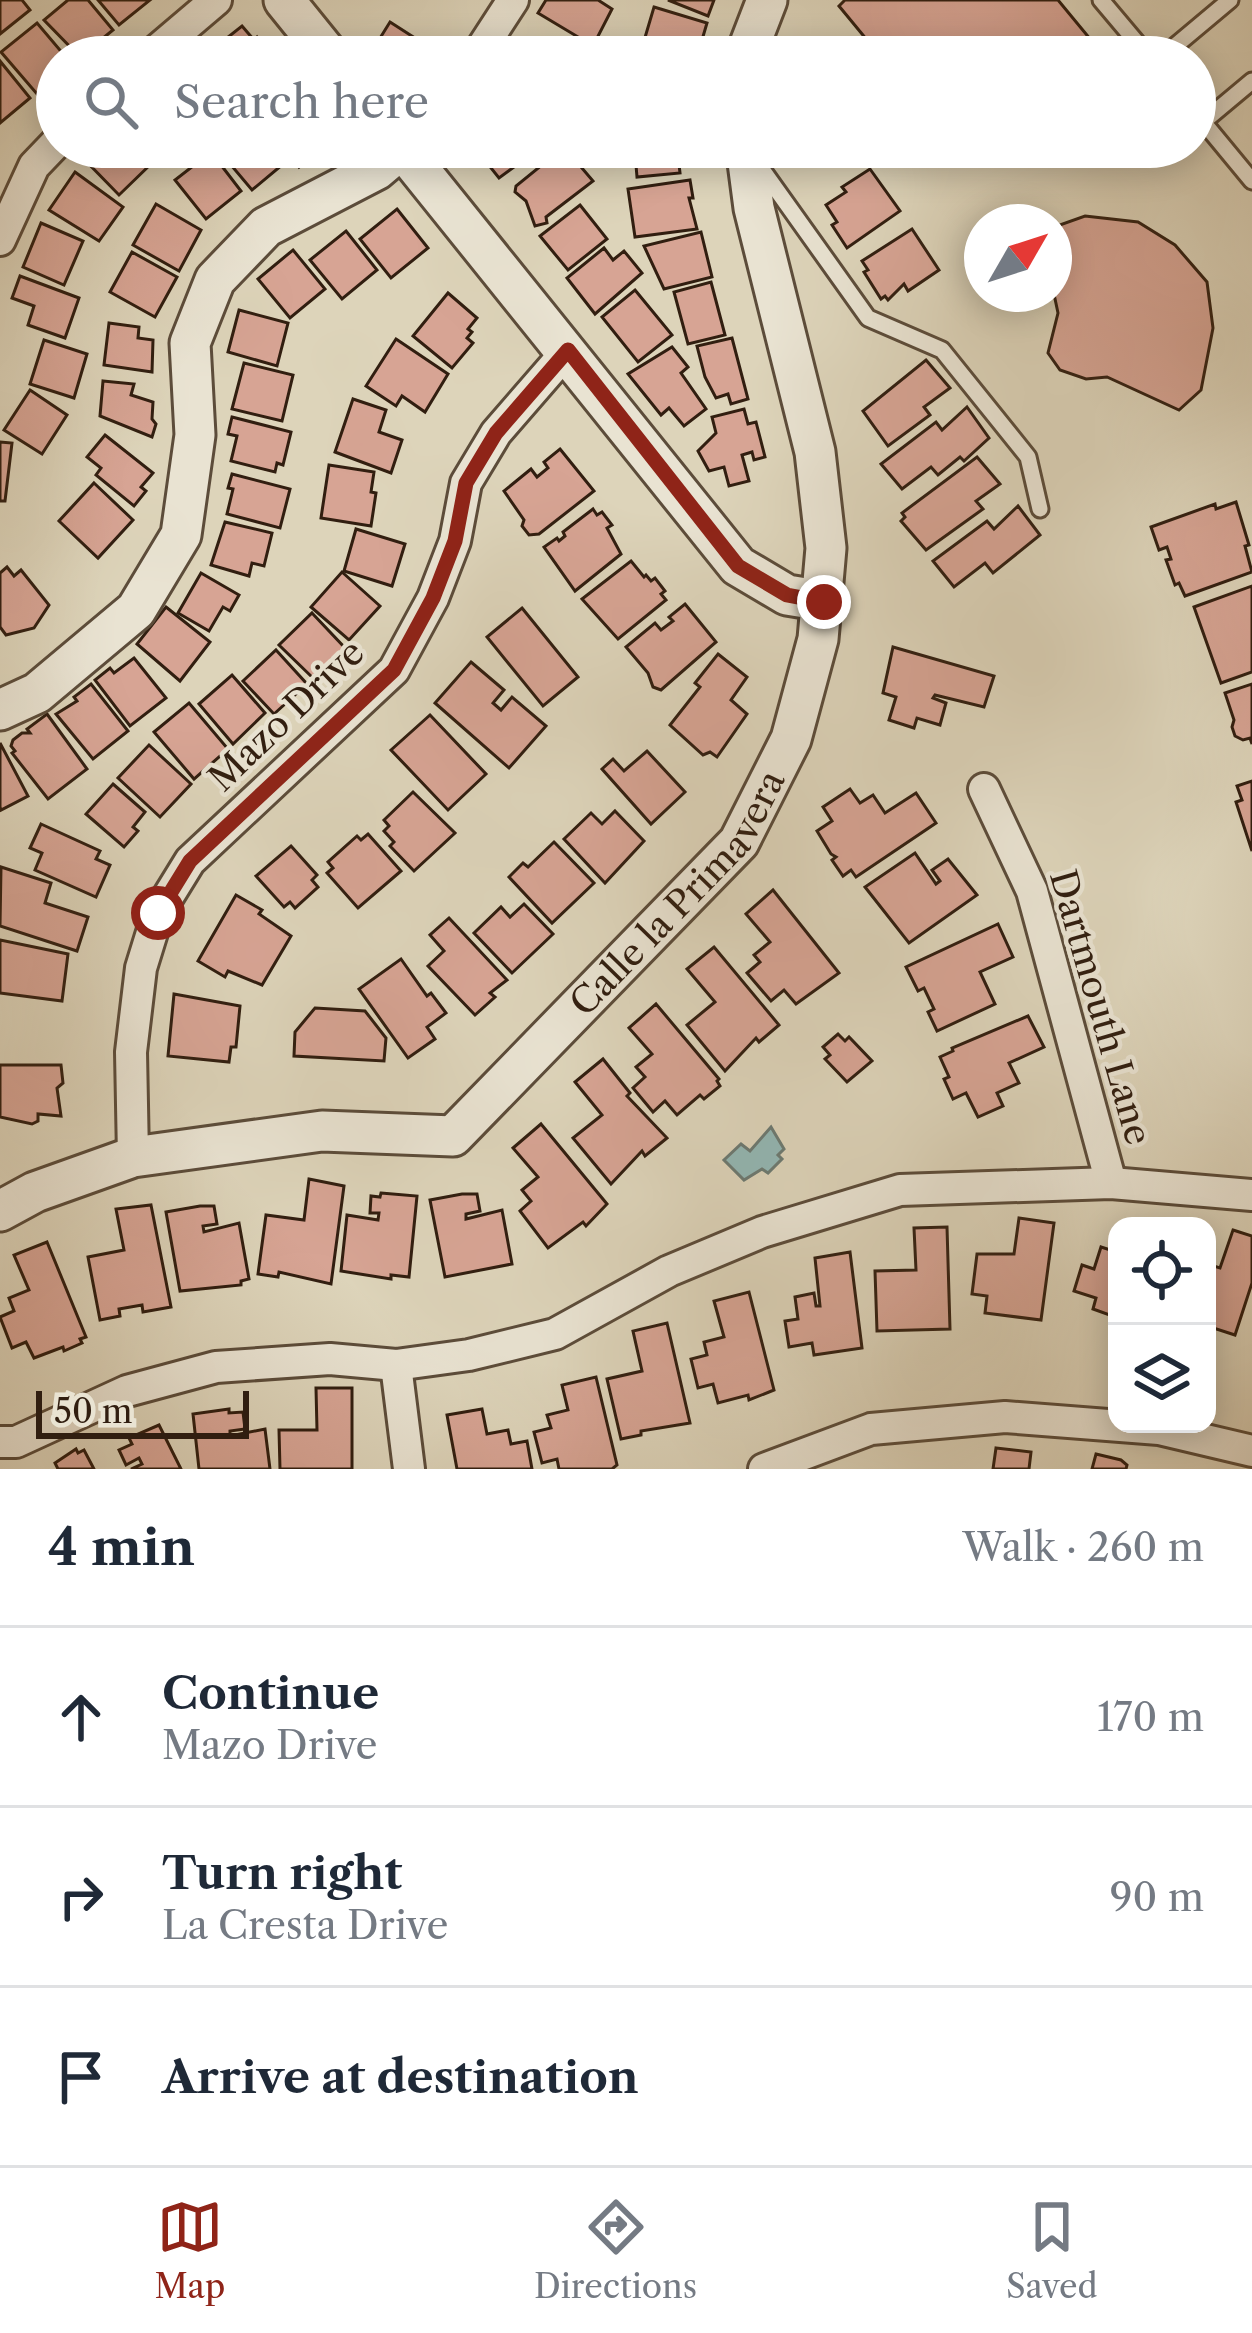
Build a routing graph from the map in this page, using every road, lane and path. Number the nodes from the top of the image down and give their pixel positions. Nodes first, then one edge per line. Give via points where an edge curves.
1 (216, 0) edge
2 (284, 0) edge
3 (513, 0) edge
4 (767, 0) edge
5 (1102, 0) edge
6 (1230, 0) edge
7 (174, 36) edge
8 (313, 36) edge
9 (490, 36) edge
10 (753, 36) edge
11 (1132, 36) edge
12 (1187, 36) edge
13 (1252, 80) edge
14 (1216, 105) edge
15 (1216, 138) edge
16 (36, 164) edge
17 (378, 168) edge
18 (419, 168) edge
19 (749, 168) edge
20 (761, 168) edge
21 (1252, 181) edge
22 (0, 240) edge
23 (568, 350) junction
24 (1040, 509) dead end
25 (824, 602) junction
26 (0, 710) edge
27 (984, 789) dead end
28 (133, 1157) junction
29 (1111, 1183) junction
30 (1252, 1196) edge
31 (0, 1211) edge
32 (396, 1365) junction
33 (0, 1442) edge
34 (1252, 1451) edge
35 (409, 1469) edge
36 (764, 1469) edge

1 - 7 street
2 - 8 street
3 - 9 street
4 - 10 street
5 - 11 lane
6 - 12 lane
13 - 14 lane
15 - 21 lane
16 - 22 street
17 - 26 street via 266,227 215,280 190,343 195,435 181,536 136,610 37,693
18 - 23 street
19 - 25 street, Calle la Primavera via 815,452
20 - 24 lane via 868,319 942,350 1028,458
23 - 25 street via 738,566 787,595
23 - 28 street, Mazo Drive via 496,433 466,483 455,541 394,670 190,861 158,913 141,968 131,1052
25 - 28 street, Calle la Primavera via 791,739 739,842 453,1136 322,1131
27 - 29 street, Dartmouth Lane via 1032,891
28 - 31 street, Calle la Primavera
29 - 30 street
29 - 32 street via 900,1190 724,1247 555,1334
32 - 33 street via 330,1359 216,1367 128,1391
32 - 35 street
34 - 36 street via 1159,1429 1005,1417 871,1429

